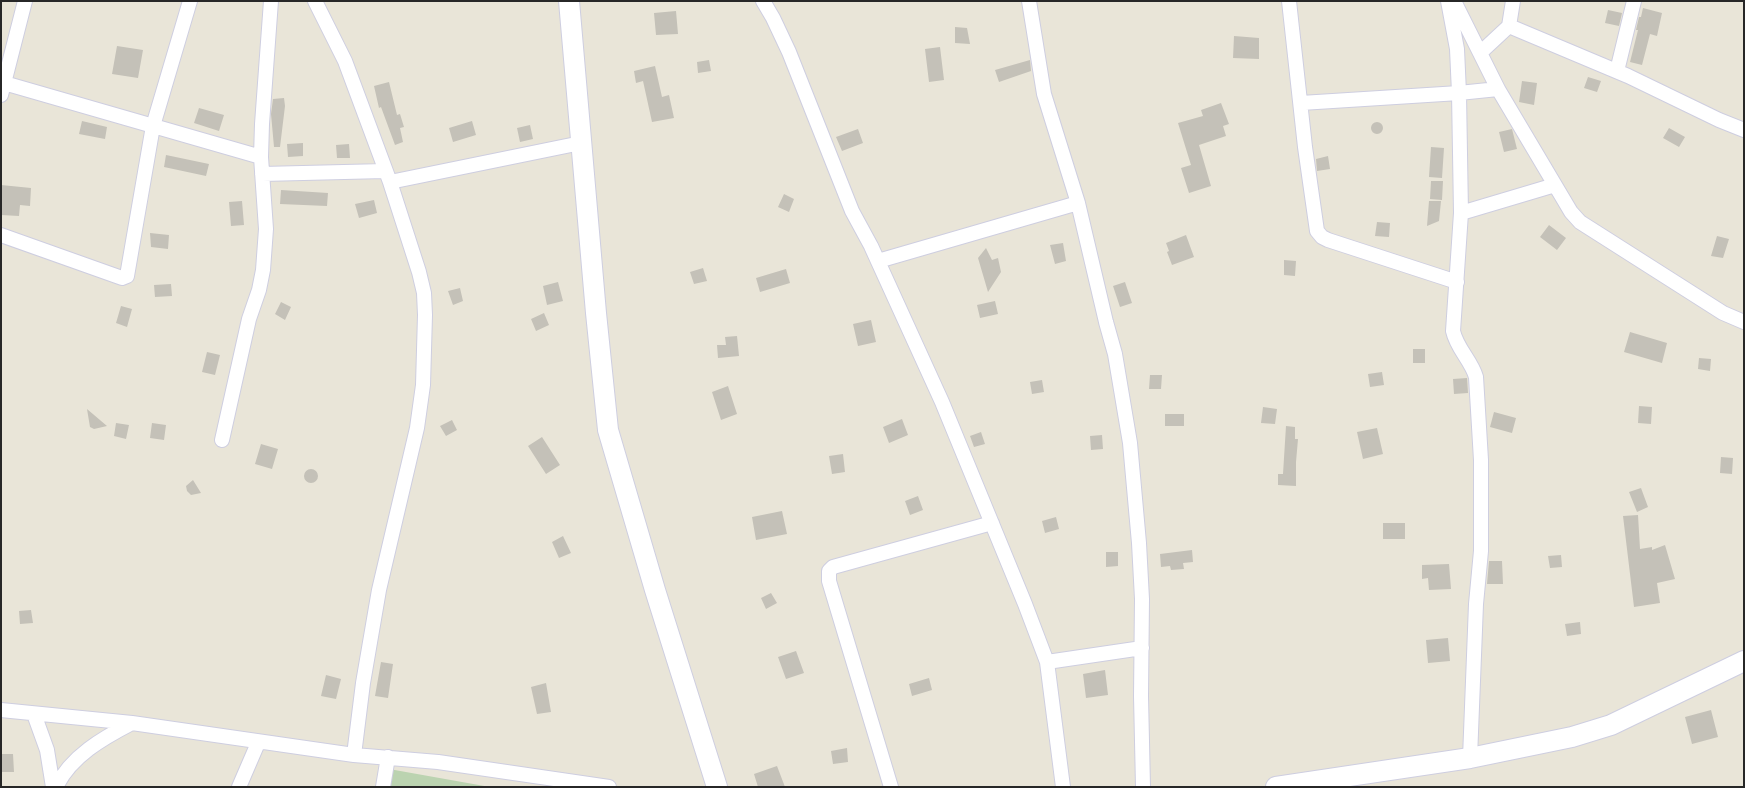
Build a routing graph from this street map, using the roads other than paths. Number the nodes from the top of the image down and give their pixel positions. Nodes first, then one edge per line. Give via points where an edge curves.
1 (25, 1) edge
2 (190, 1) edge
3 (271, 1) edge
4 (315, 1) edge
5 (570, 1) edge
6 (763, 1) edge
7 (1029, 1) edge
8 (1289, 1) edge
9 (1448, 1) edge
10 (1454, 1) edge
11 (1513, 1) edge
12 (1634, 1) edge
13 (1508, 26) junction
14 (1480, 53) junction
15 (1617, 71) junction
16 (3, 89) edge
17 (1498, 89) junction
18 (1459, 94) junction
19 (1300, 104) junction
20 (153, 126) junction
21 (1744, 130) edge
22 (581, 143) junction
23 (261, 157) junction
24 (262, 174) junction
25 (387, 177) junction
26 (1555, 185) junction
27 (1078, 203) junction
28 (1461, 213) junction
29 (1, 235) edge
30 (878, 261) junction
31 (1457, 282) junction
32 (1744, 322) edge
33 (222, 440) dead end
34 (992, 523) junction
35 (1142, 648) junction
36 (1744, 661) edge
37 (1047, 662) junction
38 (1, 710) edge
39 (34, 714) junction
40 (132, 723) junction
41 (258, 743) junction
42 (354, 756) junction
43 (388, 757) junction
44 (1470, 758) junction
45 (1323, 783) edge
46 (55, 787) edge
47 (240, 787) edge
48 (382, 787) edge
49 (609, 787) edge
50 (717, 787) edge
51 (892, 787) edge
52 (1063, 787) edge
53 (1143, 787) edge
54 (1276, 787) edge

1 - 16 street
2 - 20 street
3 - 23 street
4 - 25 street via 345,61
5 - 22 street
6 - 30 street via 789,52 852,211
7 - 27 street via 1044,94
8 - 19 street
9 - 18 street via 1457,49
10 - 14 street
11 - 13 street
12 - 15 street
13 - 14 street
13 - 15 street
14 - 17 street
15 - 21 street
16 - 20 street
17 - 18 street
17 - 26 street
18 - 19 street
18 - 28 street
19 - 31 street via 1317,231 1322,237
20 - 23 street
20 - 29 street via 125,277
22 - 25 street
22 - 50 street via 608,430
23 - 24 street
24 - 25 street
24 - 33 street via 266,229 259,290 249,319
25 - 42 street via 424,293 425,353 417,428 379,590
26 - 28 street
26 - 32 street via 1580,222 1715,308
27 - 30 street
27 - 35 street via 1115,354 1130,442 1139,543
28 - 31 street
30 - 34 street
31 - 44 street via 1453,331 1455,341 1476,377 1481,460 1481,551
34 - 37 street
34 - 51 street via 833,567 829,571 829,581
35 - 37 street
35 - 53 street
36 - 44 street via 1611,725 1572,737
37 - 52 street
38 - 39 street
39 - 40 street
39 - 46 street via 47,750
40 - 41 street
40 - 46 street via 95,744 68,768
41 - 42 street
41 - 47 street
42 - 43 street
43 - 48 street
43 - 49 street
44 - 45 street
45 - 54 street

